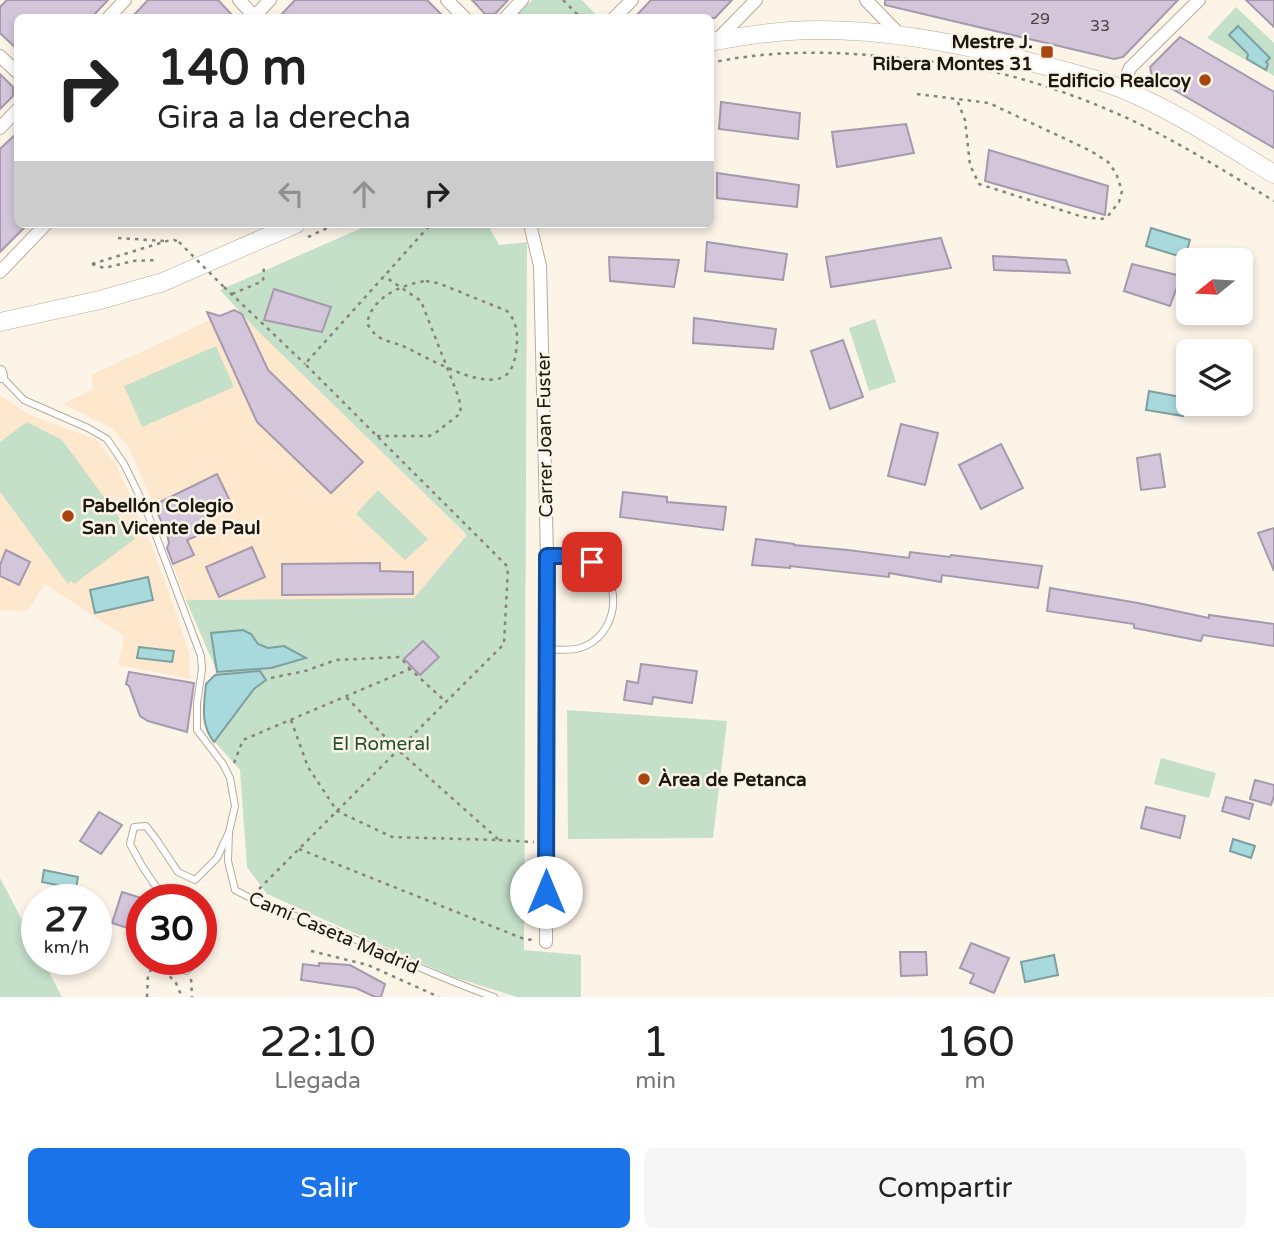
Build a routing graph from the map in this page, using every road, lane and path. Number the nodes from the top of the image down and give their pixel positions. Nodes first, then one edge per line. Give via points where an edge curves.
1 (125, 0) edge
2 (239, 0) edge
3 (270, 0) edge
4 (447, 0) edge
5 (522, 0) edge
6 (563, 0) edge
7 (632, 0) edge
8 (756, 0) edge
9 (866, 0) edge
10 (1199, 0) edge
11 (112, 14) edge
12 (251, 14) edge
13 (256, 14) edge
14 (461, 14) edge
15 (509, 14) edge
16 (577, 14) edge
17 (618, 14) edge
18 (901, 36) junction
19 (714, 41) edge
20 (0, 56) edge
21 (714, 62) edge
22 (14, 69) edge
23 (1121, 89) junction
24 (917, 94) dead end
25 (957, 100) junction
26 (14, 113) edge
27 (0, 128) edge
28 (1274, 174) edge
29 (1274, 201) edge
30 (42, 228) edge
31 (287, 228) edge
32 (427, 228) edge
33 (531, 228) edge
34 (118, 238) dead end
35 (167, 242) junction
36 (158, 260) dead end
37 (264, 266) dead end
38 (0, 272) edge
39 (384, 276) junction
40 (401, 287) junction
41 (232, 294) junction
42 (0, 322) edge
43 (305, 363) junction
44 (447, 368) junction
45 (1, 374) edge
46 (377, 436) junction
47 (547, 556) junction
48 (546, 649) junction
49 (410, 669) junction
50 (271, 678) dead end
51 (346, 696) junction
52 (446, 702) junction
53 (291, 720) junction
54 (398, 750) junction
55 (229, 776) junction
56 (337, 811) junction
57 (229, 832) junction
58 (499, 840) junction
59 (546, 843) junction
60 (299, 849) junction
61 (154, 884) edge
62 (248, 898) junction
63 (546, 942) joint
64 (311, 951) dead end
65 (147, 997) edge
66 (182, 997) edge
67 (439, 997) edge
68 (494, 997) edge

1 - 11 street
2 - 12 street
3 - 13 street
4 - 14 street
5 - 15 street
6 - 16 path
7 - 17 street
8 - 19 street
9 - 18 street
10 - 23 street via 1130,68
18 - 19 street via 791,31
18 - 23 street via 990,51
20 - 22 street
21 - 29 path via 809,51 982,69 1113,112 1182,146
23 - 28 street
24 - 25 path
25 - 25 path via 989,103 1091,151 1116,173 1122,191 1119,202 1102,219 979,184 970,164 965,120
26 - 27 street
30 - 38 street
31 - 42 street via 163,282
32 - 39 path
33 - 47 street, Carrer Joan Fuster via 540,267
34 - 35 path
35 - 36 path via 92,264 104,268
35 - 41 path, bridge via 179,242
37 - 41 path via 263,281
39 - 40 path
39 - 43 path
40 - 44 path via 421,301
40 - 44 path via 369,313 367,324 376,336
40 - 44 path via 438,283 507,311 514,319 517,350 506,376 482,379
41 - 43 path
43 - 46 path
44 - 46 path via 461,413 429,436
45 - 55 lane, Camí Caseta Madrid via 24,400 107,439 124,464 146,509 201,656 197,730
46 - 52 path via 508,567 504,644
47 - 48 street, Carrer Joan Fuster
47 - 48 lane via 577,556 592,562 604,573 614,603 608,626 592,643 577,649
48 - 59 street, Carrer Joan Fuster
49 - 50 path via 400,657 336,660
49 - 51 path
49 - 52 path
51 - 53 path
51 - 54 path
52 - 54 path
53 - 55 path via 243,740
53 - 56 path via 308,767
54 - 56 path
54 - 58 path
55 - 57 lane, Camí Caseta Madrid via 235,806
56 - 58 path via 392,837
56 - 60 path
57 - 61 lane via 217,858 195,880 178,873 146,826 134,827 130,844
57 - 62 lane, Camí Caseta Madrid via 228,861 235,890
58 - 59 path
59 - 63 street, Carrer Joan Fuster
60 - 62 path
60 - 63 path via 524,939
62 - 68 lane, Camí Caseta Madrid
64 - 67 path via 368,965
65 - 66 path via 152,968 163,969

